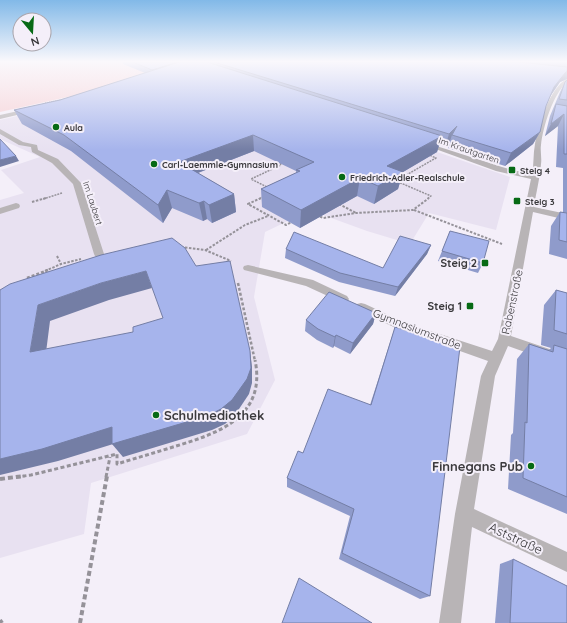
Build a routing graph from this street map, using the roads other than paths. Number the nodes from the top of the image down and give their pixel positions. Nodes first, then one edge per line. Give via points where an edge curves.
1 (559, 91) edge
2 (35, 109) edge
3 (0, 117) edge
4 (0, 131) edge
5 (414, 141) edge
6 (535, 178) junction
7 (16, 206) road end
8 (530, 209) junction
9 (0, 211) edge
10 (567, 217) edge
11 (99, 254) edge
12 (244, 266) road end
13 (504, 339) junction
14 (495, 358) junction
15 (567, 361) edge
16 (464, 514) junction
17 (567, 562) edge
18 (450, 623) edge

1 - 6 street, Rabenstraße via 538,145
2 - 3 street
4 - 11 street, Im Laubert via 21,144 35,146 34,151 55,161 77,183
5 - 6 street, Im Krautgarten
6 - 8 street, Rabenstraße
7 - 9 street
8 - 10 street
8 - 13 street, Rabenstraße
12 - 14 street, Gymnasiumstraße via 308,283 402,326
13 - 14 street, Rabenstraße
13 - 15 street
14 - 16 street, Rabenstraße via 488,376
16 - 17 street, Aststraße
16 - 18 street, Rabenstraße

